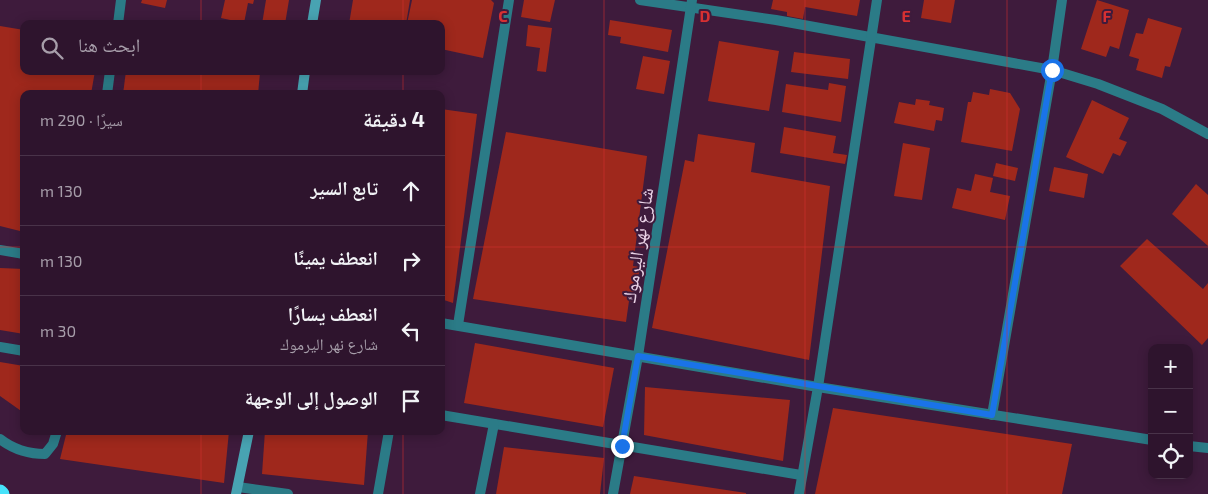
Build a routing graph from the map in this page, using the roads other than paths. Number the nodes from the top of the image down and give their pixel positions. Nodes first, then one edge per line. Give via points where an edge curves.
1 (121, 0) edge
2 (316, 0) edge
3 (509, 0) edge
4 (640, 0) edge
5 (877, 0) edge
6 (1062, 0) edge
7 (692, 4) edge
8 (118, 20) edge
9 (313, 20) edge
10 (871, 37) junction
11 (1052, 70) junction
12 (109, 75) edge
13 (304, 75) edge
14 (108, 90) edge
15 (303, 90) edge
16 (1208, 134) edge
17 (0, 250) edge
18 (20, 253) edge
19 (445, 324) edge
20 (458, 326) junction
21 (0, 347) edge
22 (20, 350) edge
23 (638, 356) junction
24 (818, 387) junction
25 (992, 415) junction
26 (445, 416) edge
27 (494, 424) junction
28 (56, 435) edge
29 (248, 435) edge
30 (387, 435) edge
31 (0, 439) edge
32 (1148, 439) edge
33 (622, 446) junction
34 (1193, 446) edge
35 (1208, 448) edge
36 (801, 475) junction
37 (237, 491) edge
38 (288, 494) edge
39 (378, 494) edge
40 (480, 494) edge
41 (614, 494) edge
42 (799, 494) edge

1 - 8 street
2 - 9 main road
3 - 20 street
4 - 7 street
5 - 10 street
6 - 11 street
7 - 10 street
7 - 23 street, شارع نهر اليرموك
10 - 11 street
10 - 24 street
11 - 16 street via 1162,109
11 - 25 street
12 - 14 street
13 - 15 main road
17 - 18 street
19 - 20 street
20 - 23 street
21 - 22 street
23 - 24 street
23 - 33 street, شارع نهر اليرموك
24 - 25 street
24 - 36 street
25 - 32 street
26 - 27 street
27 - 33 street
27 - 40 street
28 - 31 street via 45,454 18,450
29 - 37 main road
30 - 39 street
33 - 36 street
33 - 41 street, شارع نهر اليرموك
34 - 35 street
36 - 42 street
37 - 38 street

